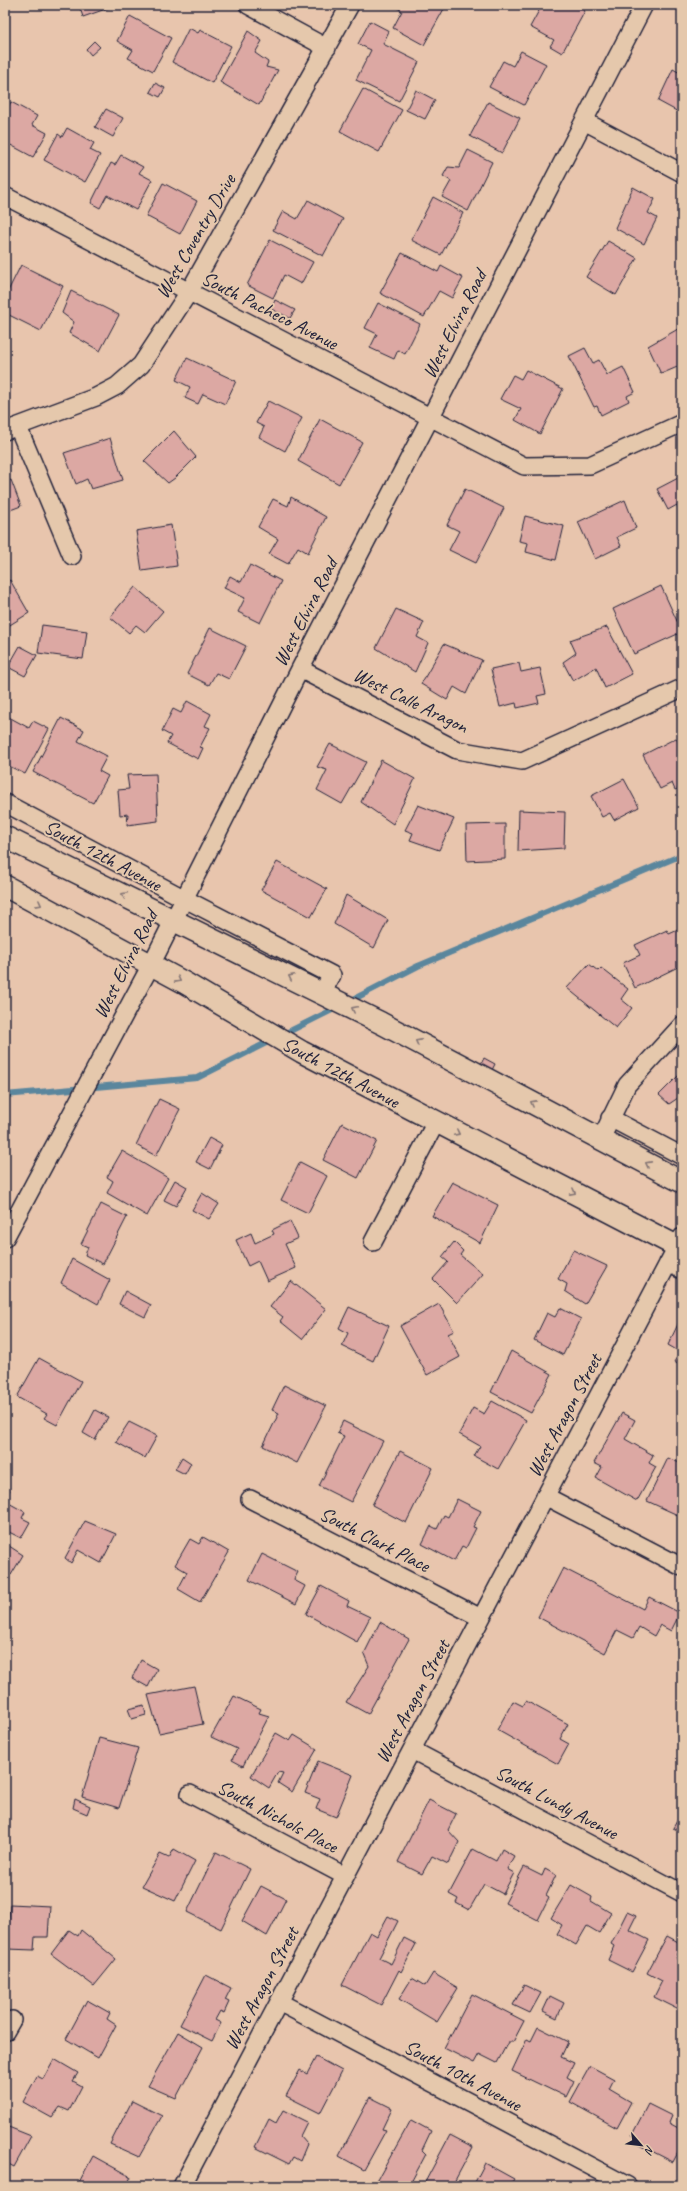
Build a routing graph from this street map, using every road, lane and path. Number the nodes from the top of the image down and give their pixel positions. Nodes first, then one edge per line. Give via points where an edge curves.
1 (248, 5) edge
2 (350, 5) edge
3 (644, 5) edge
4 (327, 48) junction
5 (584, 121) junction
6 (682, 173) edge
7 (5, 196) edge
8 (189, 292) junction
9 (430, 418) junction
10 (682, 423) edge
11 (12, 429) edge
12 (72, 556) dead end
13 (300, 669) junction
14 (682, 688) edge
15 (5, 803) edge
16 (5, 837) edge
17 (5, 886) edge
18 (185, 900) junction
19 (174, 919) junction
20 (151, 965) junction
21 (324, 994) junction
22 (682, 1025) edge
23 (610, 1118) junction
24 (436, 1122) junction
25 (601, 1139) junction
26 (682, 1156) edge
27 (682, 1182) edge
28 (5, 1238) edge
29 (373, 1242) dead end
30 (678, 1253) edge
31 (545, 1496) junction
32 (250, 1500) dead end
33 (682, 1567) edge
34 (481, 1618) junction
35 (412, 1750) junction
36 (190, 1794) dead end
37 (345, 1876) junction
38 (682, 1893) edge
39 (278, 2002) junction
40 (182, 2186) edge
41 (628, 2186) edge

1 - 4 street
2 - 4 street, West Coventry Drive
3 - 5 street, West Elvira Road
4 - 8 street, West Coventry Drive
5 - 6 street
5 - 9 street, West Elvira Road
7 - 8 street, South Pacheco Avenue
8 - 9 street, South Pacheco Avenue
8 - 11 street, West Coventry Drive via 141,365 118,386
9 - 10 street, South Pacheco Avenue via 524,466 590,465
9 - 13 street, West Elvira Road
11 - 12 street, West Coventry Drive
13 - 14 street, West Calle Aragon via 457,750 522,761
13 - 18 street, West Elvira Road
15 - 18 street, South 12th Avenue
19 -> 16 street, South 12th Avenue
17 -> 20 street, South 12th Avenue
18 - 19 street, West Elvira Road
18 - 21 street, South 12th Avenue via 332,975
19 - 20 street, West Elvira Road
21 -> 19 street, South 12th Avenue
20 -> 24 street, South 12th Avenue via 302,1052
20 - 28 street, West Elvira Road
25 -> 21 street, South 12th Avenue
22 - 23 street via 627,1085
23 - 25 street
23 - 26 street
24 - 29 street
24 -> 30 street, South 12th Avenue
27 -> 25 street, South 12th Avenue
30 - 31 street, West Aragon Street
31 - 33 street
31 - 34 street, West Aragon Street
32 - 34 street, South Clark Place
34 - 35 street, West Aragon Street
35 - 37 street, West Aragon Street
35 - 38 street, South Lundy Avenue
36 - 37 street, South Nichols Place
37 - 39 street, West Aragon Street
39 - 40 street, West Aragon Street
39 - 41 street, South 10th Avenue

